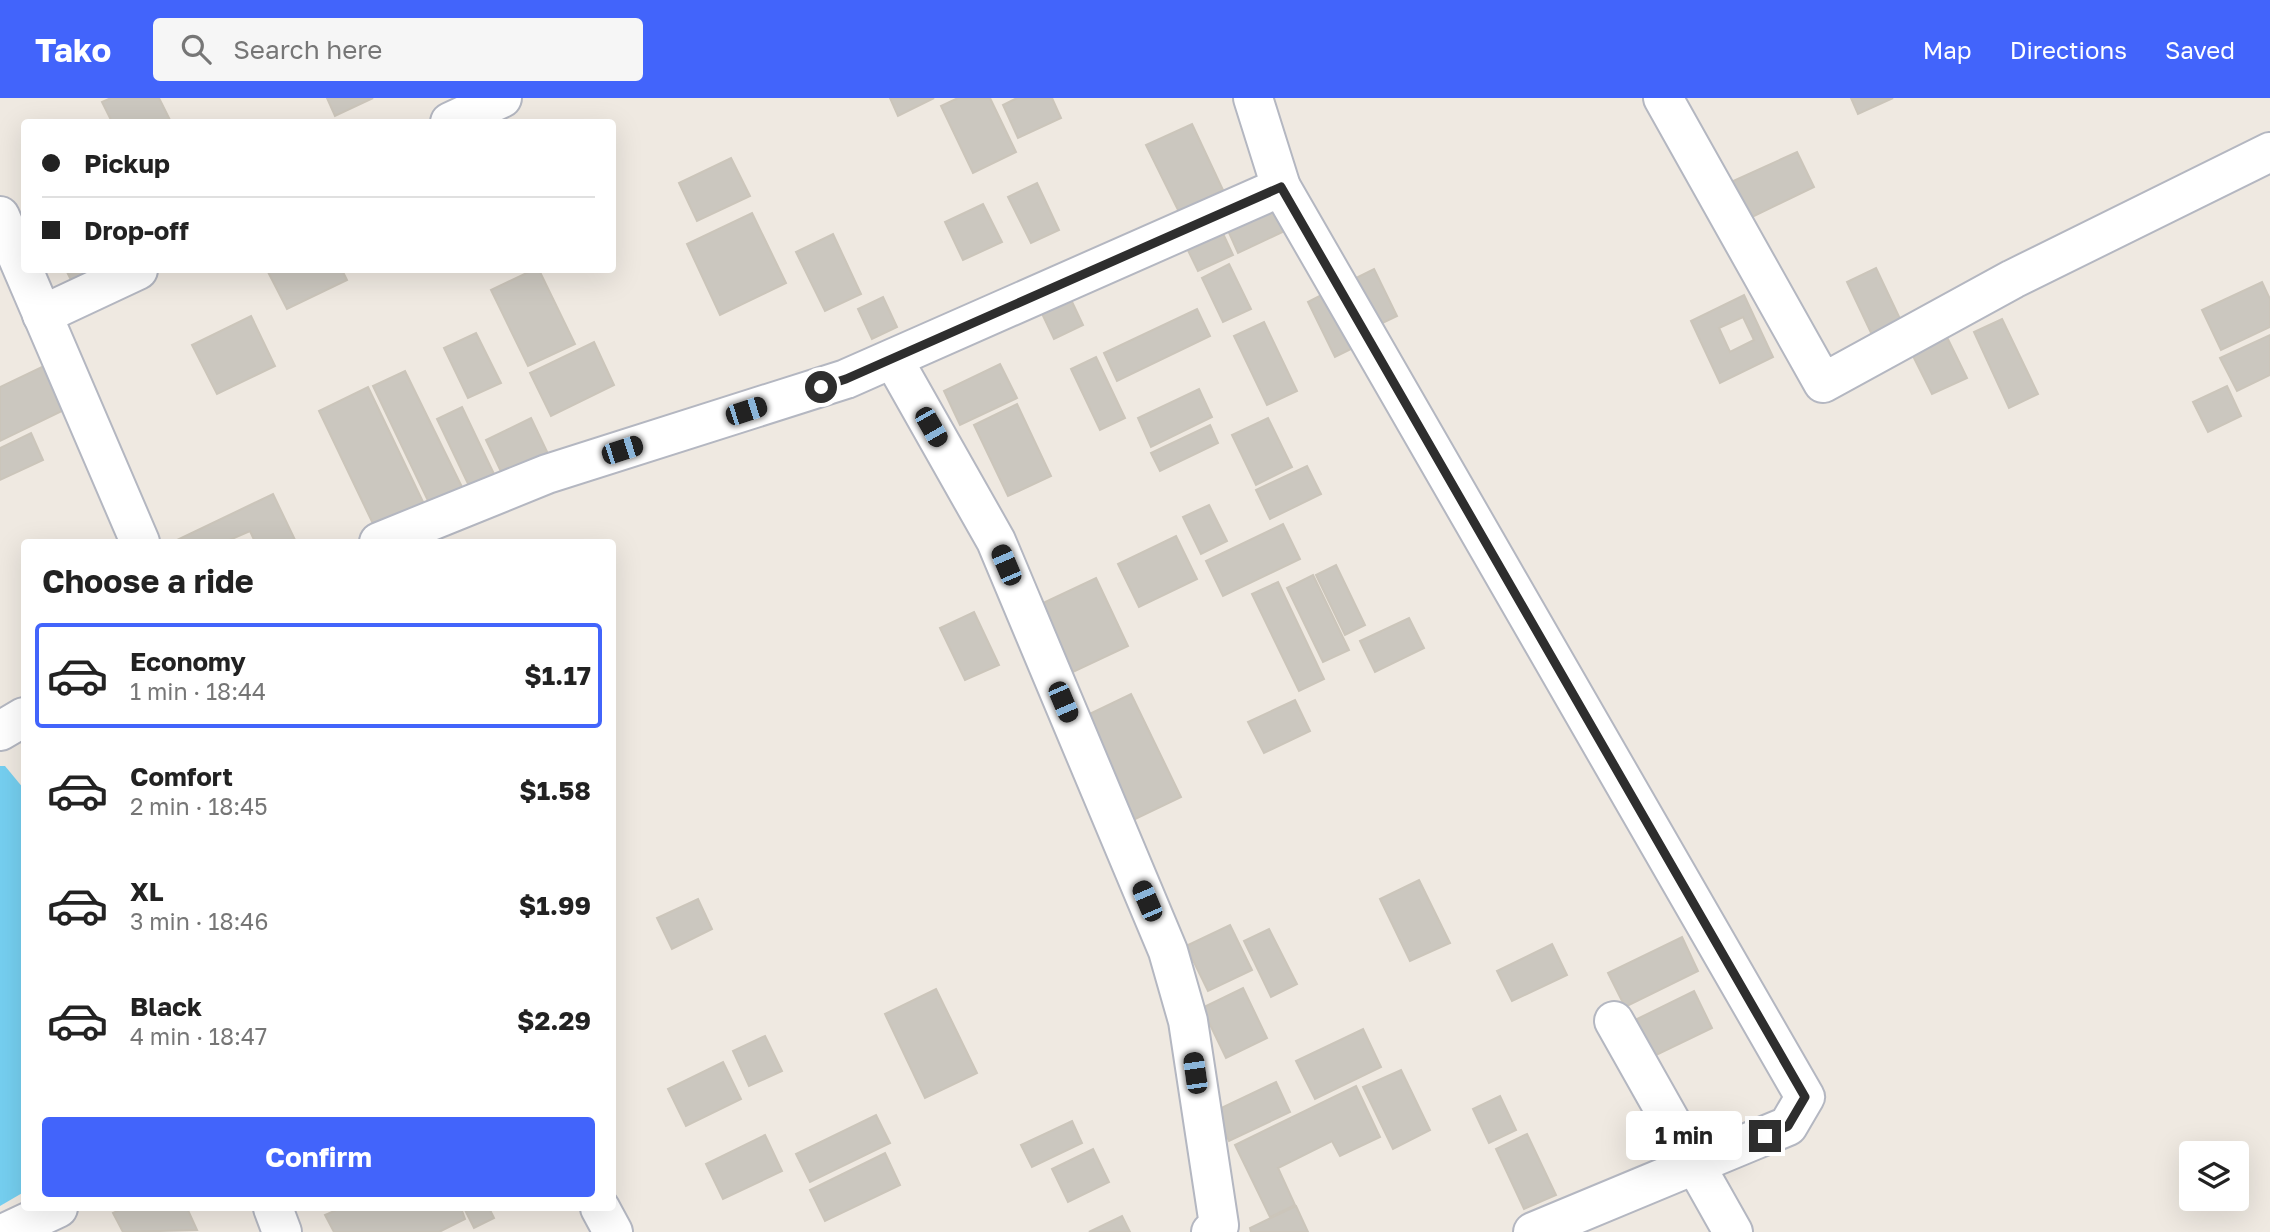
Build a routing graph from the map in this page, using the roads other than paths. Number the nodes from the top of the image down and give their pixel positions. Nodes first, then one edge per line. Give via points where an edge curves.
1 (502, 98) edge
2 (1253, 98) edge
3 (1663, 98) edge
4 (456, 119) edge
5 (2270, 152) edge
6 (1281, 187) junction
7 (0, 216) edge
8 (21, 266) edge
9 (24, 273) edge
10 (132, 273) edge
11 (42, 315) junction
12 (893, 359) junction
13 (139, 539) edge
14 (386, 539) edge
15 (21, 719) edge
16 (0, 731) edge
17 (1614, 1021) dead end
18 (1695, 1164) junction
19 (52, 1211) edge
20 (274, 1211) edge
21 (602, 1211) edge
22 (7, 1232) edge
23 (282, 1232) edge
24 (613, 1232) edge
25 (1211, 1232) edge
26 (1534, 1232) edge
27 (1733, 1232) edge

1 - 4 street
2 - 6 street
3 - 5 street via 1823,383 2012,279
6 - 12 street
6 - 18 street via 1805,1097 1788,1126
7 - 8 street
9 - 11 street
10 - 11 street
11 - 13 street
12 - 14 street via 846,379 547,474
12 - 25 street via 996,541 1168,951 1188,1021 1219,1225
15 - 16 street
17 - 18 street
18 - 26 street
18 - 27 street
19 - 22 street
20 - 23 street
21 - 24 street

